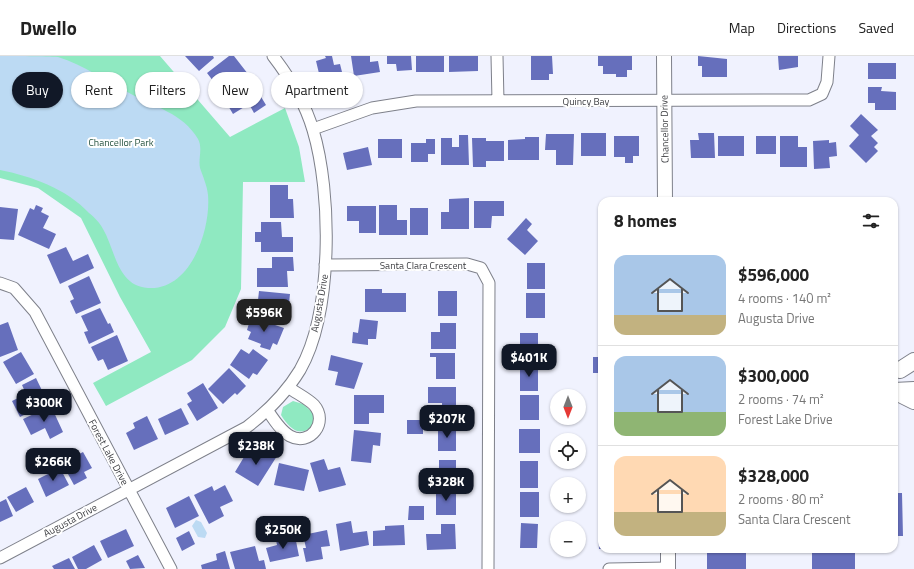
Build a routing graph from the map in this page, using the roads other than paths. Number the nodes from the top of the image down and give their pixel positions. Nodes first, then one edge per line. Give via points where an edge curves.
1 (273, 56) edge
2 (497, 56) edge
3 (664, 56) edge
4 (829, 56) edge
5 (663, 100) junction
6 (498, 101) junction
7 (313, 128) junction
8 (665, 197) edge
9 (325, 265) junction
10 (0, 283) edge
11 (914, 361) edge
12 (903, 370) edge
13 (288, 387) junction
14 (914, 389) edge
15 (898, 390) edge
16 (898, 392) edge
17 (914, 401) edge
18 (268, 411) junction
19 (128, 489) junction
20 (668, 553) edge
21 (0, 558) edge
22 (668, 568) edge
23 (171, 569) edge
24 (488, 569) edge
25 (609, 569) edge

1 - 7 street, Augusta Drive via 300,96
2 - 6 street
3 - 5 street, Chancellor Drive
4 - 5 street, Quincy Bay via 827,82 822,94 809,100
5 - 6 street, Quincy Bay
5 - 8 street, Chancellor Drive
6 - 7 street, Quincy Bay via 416,101 372,108
7 - 9 street, Augusta Drive via 321,162 325,201
9 - 13 street, Augusta Drive via 317,322 309,350 300,370
9 - 24 street, Santa Clara Crescent via 467,264 481,268 489,283
10 - 19 street, Forest Lake Drive via 14,288 35,312
11 - 12 main road
13 - 18 street, Augusta Drive
13 - 18 street via 318,411 318,429 312,435 296,439 282,430
14 - 15 street
16 - 17 main road
18 - 19 street, Augusta Drive via 247,427
19 - 21 street, Augusta Drive
19 - 23 street, Forest Lake Drive
20 - 22 street
22 - 25 street

